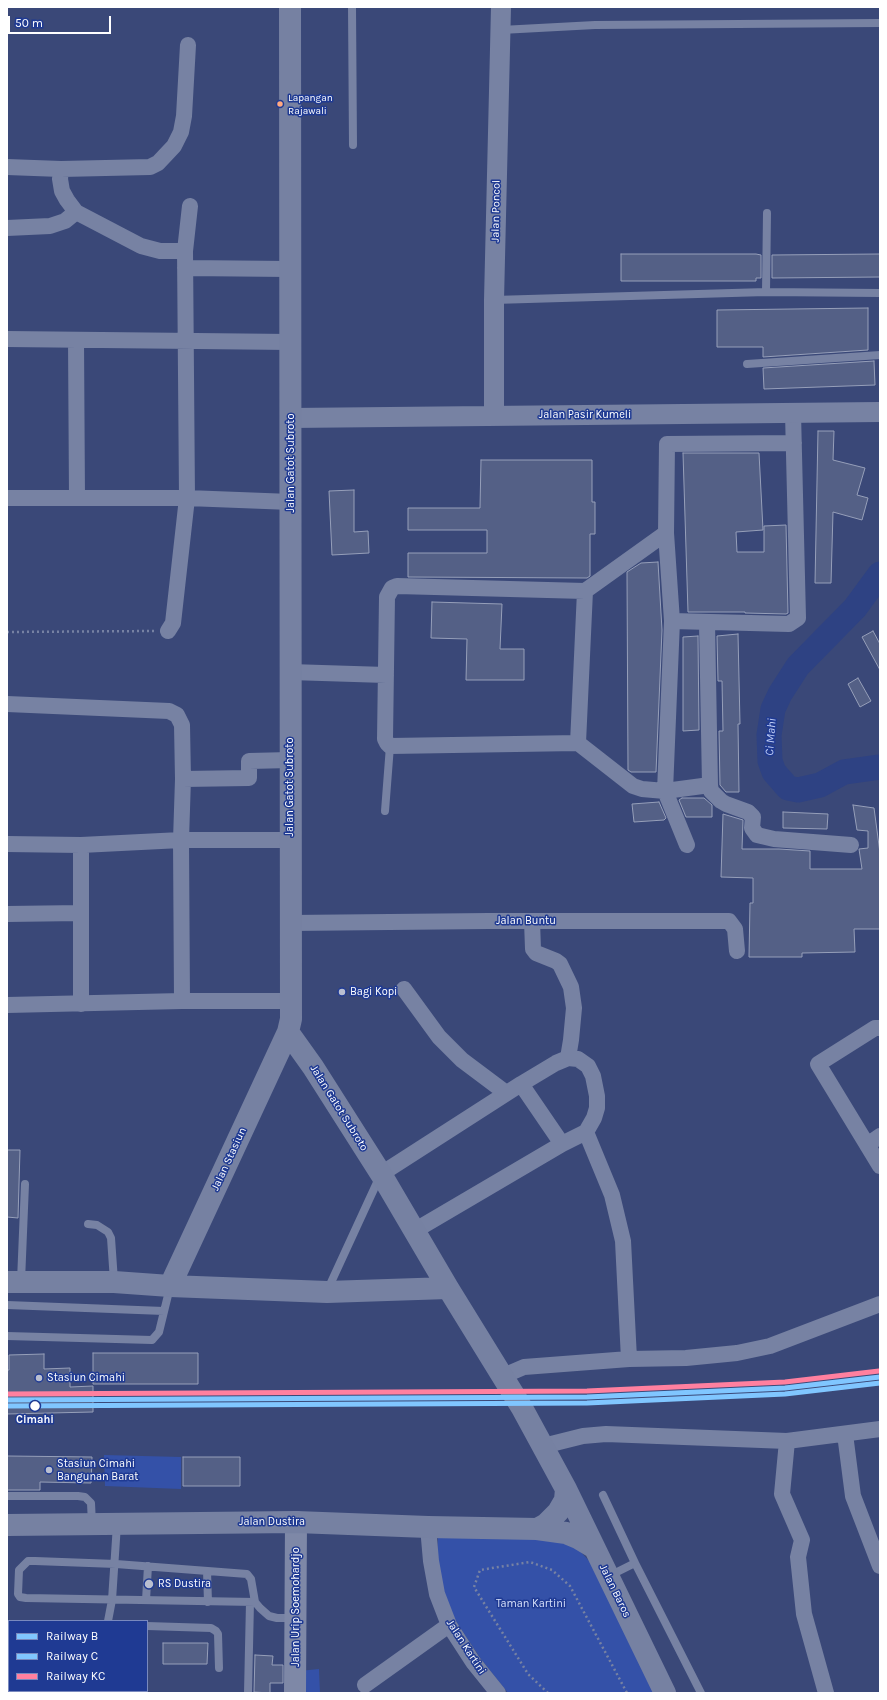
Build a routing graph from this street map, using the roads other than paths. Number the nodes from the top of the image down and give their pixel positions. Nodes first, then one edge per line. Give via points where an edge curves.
1 (290, 7) edge
2 (352, 7) edge
3 (501, 7) edge
4 (880, 23) edge
5 (500, 30) junction
6 (188, 45) dead end
7 (353, 145) dead end
8 (7, 167) edge
9 (61, 169) junction
10 (190, 206) dead end
11 (76, 212) junction
12 (767, 213) dead end
13 (7, 228) edge
14 (185, 251) junction
15 (185, 268) junction
16 (289, 269) junction
17 (766, 292) junction
18 (880, 293) edge
19 (494, 300) junction
20 (7, 339) edge
21 (76, 340) junction
22 (185, 341) junction
23 (290, 342) junction
24 (880, 355) edge
25 (747, 364) dead end
26 (880, 412) edge
27 (794, 413) junction
28 (494, 415) junction
29 (290, 418) junction
30 (794, 443) junction
31 (7, 498) edge
32 (77, 498) junction
33 (187, 498) junction
34 (291, 502) junction
35 (666, 533) junction
36 (585, 591) junction
37 (672, 622) junction
38 (707, 623) junction
39 (168, 631) road end
40 (290, 672) junction
41 (386, 675) junction
42 (7, 704) edge
43 (578, 743) junction
44 (390, 746) junction
45 (290, 760) junction
46 (183, 779) junction
47 (710, 785) junction
48 (665, 791) junction
49 (385, 812) dead end
50 (181, 840) junction
51 (290, 840) junction
52 (7, 844) edge
53 (81, 845) junction
54 (687, 845) dead end
55 (851, 845) dead end
56 (81, 913) junction
57 (7, 914) edge
58 (532, 921) junction
59 (290, 923) junction
60 (737, 952) dead end
61 (404, 989) dead end
62 (182, 1001) junction
63 (290, 1001) junction
64 (81, 1004) junction
65 (7, 1005) edge
66 (880, 1028) edge
67 (288, 1032) junction
68 (568, 1058) junction
69 (272, 1065) junction
70 (313, 1067) junction
71 (521, 1084) junction
72 (506, 1093) junction
73 (586, 1132) junction
74 (874, 1140) edge
75 (562, 1144) junction
76 (880, 1166) edge
77 (381, 1174) junction
78 (24, 1184) dead end
79 (88, 1224) dead end
80 (414, 1231) junction
81 (14, 1282) edge
82 (114, 1282) junction
83 (170, 1286) junction
84 (448, 1288) junction
85 (327, 1292) junction
86 (880, 1304) edge
87 (7, 1305) edge
88 (164, 1311) junction
89 (7, 1336) edge
90 (629, 1359) junction
91 (503, 1376) junction
92 (880, 1429) edge
93 (845, 1434) junction
94 (787, 1440) junction
95 (543, 1446) junction
96 (566, 1489) junction
97 (603, 1495) dead end
98 (7, 1496) edge
99 (296, 1522) junction
100 (117, 1524) junction
101 (92, 1525) junction
102 (7, 1526) edge
103 (428, 1527) junction
104 (537, 1529) junction
105 (594, 1547) junction
106 (635, 1563) junction
107 (116, 1564) junction
108 (148, 1566) junction
109 (880, 1566) edge
110 (207, 1570) junction
111 (608, 1576) junction
112 (112, 1600) junction
113 (146, 1600) junction
114 (208, 1602) junction
115 (252, 1602) junction
116 (295, 1618) junction
117 (108, 1620) edge
118 (449, 1625) junction
119 (148, 1626) edge
120 (219, 1668) dead end
121 (365, 1685) dead end
122 (699, 1692) edge
123 (248, 1693) edge
124 (295, 1693) edge
125 (498, 1693) edge
126 (665, 1693) edge
127 (826, 1693) edge

1 - 16 main road, Jalan Gatot Subroto
2 - 7 lane
3 - 5 street, Jalan Poncol
4 - 5 lane via 595,26
5 - 19 street, Jalan Poncol
6 - 9 street via 181,132 165,157 150,167
8 - 9 street
9 - 11 street via 62,191
10 - 14 street
11 - 13 street via 65,221 50,226
11 - 14 street via 141,246 160,251
12 - 17 lane
14 - 15 street
15 - 16 street
15 - 22 street
16 - 23 main road, Jalan Gatot Subroto
17 - 18 lane
17 - 19 lane
19 - 28 street, Jalan Poncol
20 - 21 street
21 - 22 street
21 - 32 street
22 - 23 street
22 - 33 street
23 - 29 main road, Jalan Gatot Subroto
24 - 25 lane
26 - 27 street, Jalan Pasir Kumeli
27 - 28 street, Jalan Pasir Kumeli
27 - 30 street
28 - 29 street, Jalan Pasir Kumeli
29 - 34 main road, Jalan Gatot Subroto
30 - 35 street via 667,444
30 - 38 street via 798,618 789,624
31 - 32 street
32 - 33 street
33 - 34 street
33 - 39 street via 173,623
34 - 40 main road, Jalan Gatot Subroto
35 - 36 street
35 - 37 street
36 - 41 street via 392,588 387,597
36 - 43 street
37 - 38 street
37 - 48 street
38 - 47 street
40 - 41 street
40 - 45 main road, Jalan Gatot Subroto
41 - 44 street via 384,739
42 - 46 street via 169,711 177,715 182,725
43 - 44 street
43 - 48 street via 633,786
44 - 49 lane
45 - 46 street via 249,761 249,778
45 - 51 main road, Jalan Gatot Subroto
46 - 50 street
47 - 48 street
47 - 55 street via 711,791 721,801 748,812 753,817 752,828 758,835 774,839
48 - 54 street
50 - 51 street
50 - 53 street
50 - 62 street
51 - 59 main road, Jalan Gatot Subroto
52 - 53 street
53 - 56 street
56 - 57 street
56 - 64 street
58 - 59 street, Jalan Buntu
58 - 60 street, Jalan Buntu via 729,921 735,929
58 - 68 street via 533,949 536,953 560,964 571,987 574,1008
59 - 63 main road, Jalan Gatot Subroto
61 - 72 street via 439,1036 462,1060
62 - 63 street
62 - 64 street
63 - 67 main road, Jalan Gatot Subroto via 291,1019
64 - 65 street
66 - 74 street via 875,1028 818,1064
67 - 69 main road, Jalan Stasiun
67 - 70 main road, Jalan Gatot Subroto
68 - 71 street
68 - 73 street via 578,1059 588,1066 594,1076 597,1108
69 - 70 main road via 296,1057
69 - 83 main road, Jalan Stasiun
70 - 77 main road, Jalan Gatot Subroto
71 - 72 street
71 - 75 street
72 - 77 street
73 - 75 street
73 - 90 street via 612,1195 623,1241
74 - 76 street
75 - 80 street
77 - 80 main road, Jalan Gatot Subroto
77 - 85 lane
78 - 81 lane
79 - 82 lane via 97,1225 108,1232 111,1238
80 - 84 main road, Jalan Gatot Subroto
81 - 82 main road
82 - 83 main road
83 - 85 main road
83 - 88 lane
84 - 85 main road
84 - 91 main road, Jalan Gatot Subroto
86 - 90 street via 770,1346 737,1353 686,1358
87 - 88 lane
88 - 89 lane via 159,1332 152,1340
90 - 91 street via 524,1367
91 - 95 main road, Jalan Gatot Subroto
92 - 93 street
93 - 94 street
93 - 109 street via 853,1496
94 - 95 street via 606,1434 583,1436
94 - 127 street via 782,1494 803,1542 798,1557 804,1614
95 - 96 main road, Jalan Gatot Subroto
96 - 104 main road via 563,1506
96 - 105 main road, Jalan Baros
97 - 106 lane
98 - 101 lane via 85,1497 91,1503
99 - 100 main road, Jalan Dustira
99 - 103 main road, Jalan Dustira
99 - 116 main road, Jalan Urip Soemohardjo
100 - 101 main road, Jalan Dustira
100 - 107 lane
101 - 102 main road, Jalan Dustira
103 - 104 main road, Jalan Dustira
103 - 118 street, Jalan Kartini via 437,1594
104 - 105 main road, Jalan Dustira via 566,1533
105 - 111 main road, Jalan Baros
106 - 111 lane
106 - 122 lane
107 - 108 lane
107 - 112 lane
107 - 112 lane via 28,1561 19,1570 18,1576 20,1597
108 - 110 lane
108 - 113 lane
110 - 114 lane
110 - 115 lane via 247,1574 251,1580
111 - 126 main road, Jalan Baros
112 - 113 lane
112 - 117 lane
113 - 114 lane
114 - 115 lane
115 - 116 lane via 269,1616 280,1619
115 - 123 lane
116 - 124 main road, Jalan Urip Soemohardjo
118 - 121 street
118 - 125 street, Jalan Kartini via 473,1662
119 - 120 lane via 211,1628 218,1634

